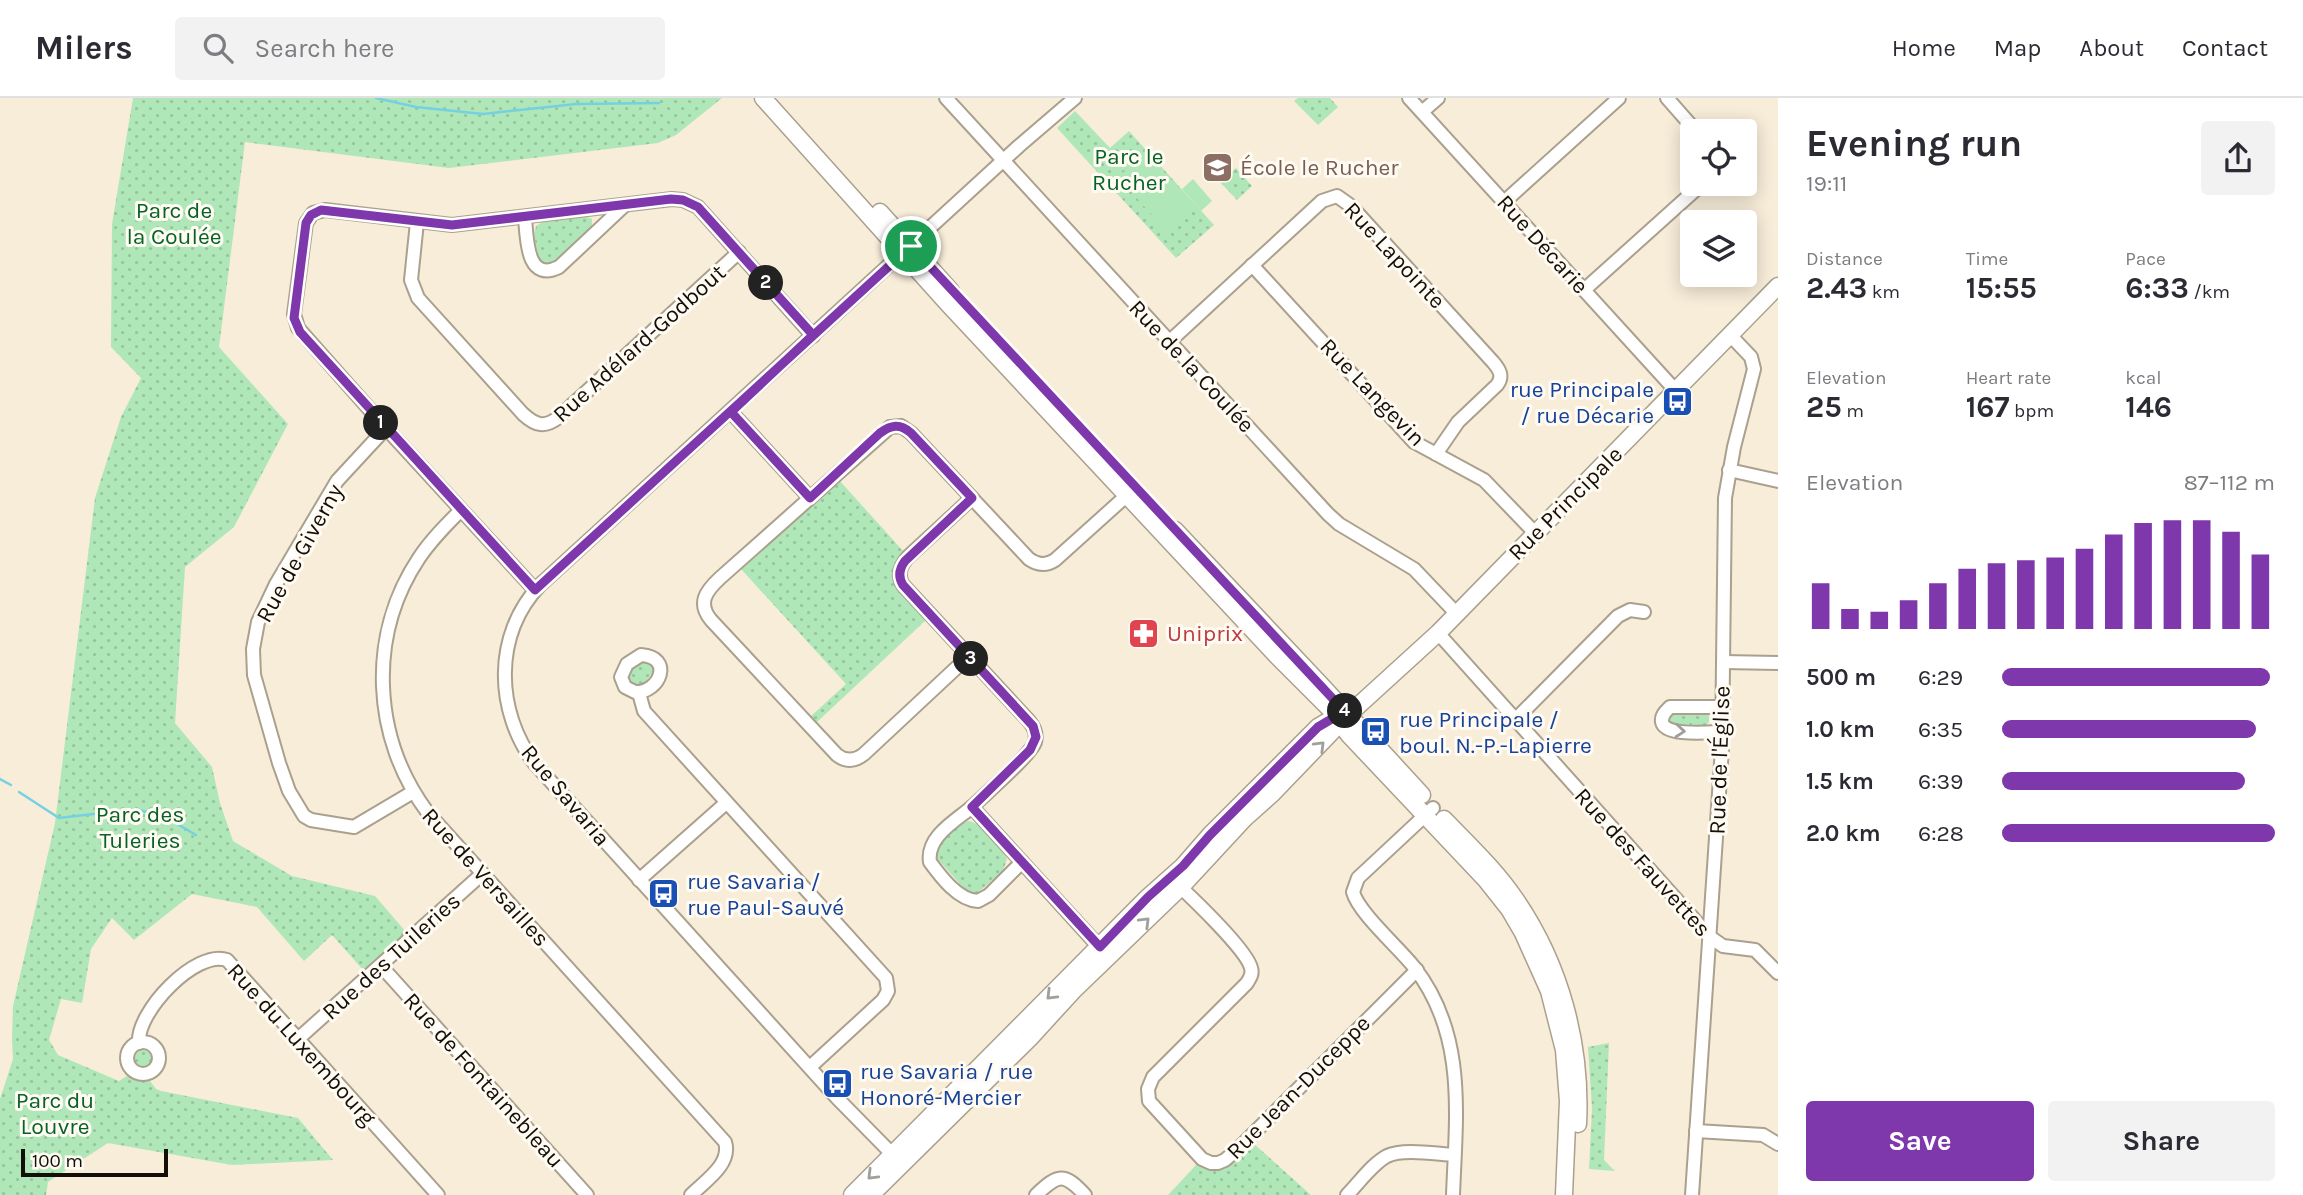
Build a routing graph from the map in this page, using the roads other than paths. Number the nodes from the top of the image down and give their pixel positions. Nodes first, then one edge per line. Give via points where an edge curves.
1 (763, 98) edge
2 (777, 98) edge
3 (946, 98) edge
4 (1075, 98) edge
5 (1409, 98) edge
6 (1438, 98) edge
7 (1619, 98) edge
8 (1667, 98) edge
9 (1422, 112) junction
10 (1685, 119) edge
11 (1004, 160) junction
12 (1689, 196) edge
13 (1504, 202) junction
14 (625, 205) junction
15 (525, 218) junction
16 (417, 222) junction
17 (906, 250) junction
18 (739, 253) junction
19 (1252, 265) junction
20 (1778, 286) edge
21 (1584, 290) junction
22 (813, 335) junction
23 (1731, 336) junction
24 (1170, 341) junction
25 (1676, 391) junction
26 (731, 412) junction
27 (386, 428) junction
28 (1436, 454) junction
29 (1729, 470) junction
30 (1778, 481) edge
31 (1131, 491) junction
32 (810, 498) junction
33 (972, 498) junction
34 (461, 510) junction
35 (1535, 533) junction
36 (535, 590) junction
37 (1644, 612) dead end
38 (1456, 613) junction
39 (1438, 632) junction
40 (968, 656) junction
41 (1723, 662) junction
42 (1778, 663) edge
43 (639, 693) dead end
44 (1723, 707) junction
45 (1341, 719) junction
46 (1515, 720) junction
47 (1723, 732) junction
48 (412, 792) junction
49 (726, 803) junction
50 (972, 807) junction
51 (1429, 811) junction
52 (1022, 862) junction
53 (482, 874) junction
54 (639, 880) junction
55 (1176, 883) junction
56 (1710, 937) junction
57 (1104, 951) junction
58 (381, 965) junction
59 (1416, 970) junction
60 (1778, 973) edge
61 (299, 1038) junction
62 (139, 1043) dead end
63 (810, 1068) junction
64 (1696, 1131) junction
65 (1778, 1144) edge
66 (1454, 1155) junction
67 (897, 1159) junction
68 (438, 1195) edge
69 (587, 1195) edge
70 (691, 1195) edge
71 (852, 1195) edge
72 (871, 1195) edge
73 (1037, 1195) edge
74 (1085, 1195) edge
75 (1347, 1195) edge
76 (1453, 1195) edge
77 (1564, 1195) edge
78 (1575, 1195) edge
79 (1692, 1195) edge

1 - 17 street
2 - 17 street
3 - 11 street, Rue de la Coulée
4 - 11 street, Rue Savaria
5 - 9 street, Rue Décarie
6 - 9 street
7 - 13 street
8 - 10 street
9 - 13 street, Rue Décarie
11 - 17 street, Rue Savaria
11 - 24 street, Rue de la Coulée
12 - 21 street
13 - 21 street, Rue Décarie
14 - 15 street
14 - 15 street via 559,267 550,270 540,269 532,261
14 - 18 street via 671,199 688,202 698,207
15 - 16 street via 452,225
16 - 18 street, Rue Adélard-Godbout via 411,280 418,298 523,414 541,425 559,417
16 - 27 street via 325,209 311,215 305,226 296,324
17 - 22 street, Rue Savaria
17 - 31 street
18 - 22 street
19 - 24 street, Rue Lapointe
19 - 28 street, Rue Langevin via 1414,442
19 - 28 street, Rue Lapointe via 1322,201 1338,196 1344,199 1500,373 1497,385 1464,415
20 - 23 street, Rue Principale
21 - 25 street, Rue Décarie
22 - 26 street, Rue Savaria
23 - 25 street, Rue Principale
23 - 29 street, Rue de l'Église via 1751,357 1754,369
24 - 38 street, Rue de la Coulée via 1333,520 1413,569
25 - 35 street, Rue Principale
26 - 32 street
26 - 36 street, Rue Savaria
27 - 34 street
27 - 48 street, Rue de Giverny via 337,481 276,584 258,622 254,676 279,763 304,816 354,827
28 - 35 street, Rue Langevin via 1485,480
29 - 30 street
29 - 41 street, Rue de l'Église
31 - 33 street via 1055,560 1041,565 1029,559
31 - 45 street
32 - 33 street via 880,433 898,426 911,433
32 - 40 street via 712,585 703,604 707,616 837,755 848,760 860,758
33 - 40 street via 908,557 899,574 903,585
34 - 36 street
34 - 48 street, Rue de Versailles via 414,565 386,637 385,716
35 - 38 street, Rue Principale
36 - 54 street, Rue Savaria via 510,636 504,669 506,702 516,734 540,770
37 - 46 street via 1630,610 1618,616
38 - 39 street, Rue Principale
39 - 45 street, Rue Principale
39 - 46 street, Rue des Fauvettes
40 - 50 street via 1030,721 1036,737 1030,750
41 - 42 street
41 - 44 street, Rue de l'Église
43 - 49 street via 644,711
44 - 47 street, Rue de l'Église
44 -> 47 street via 1670,707 1662,722 1672,732
45 - 51 street
45 - 55 street, Rue Principale via 1273,793
46 - 56 street, Rue des Fauvettes
47 - 56 street, Rue de l'Église
48 - 53 street, Rue de Versailles
49 - 54 street
49 - 63 street via 888,984 881,1002
50 - 52 street
50 - 52 street via 931,846 930,862 944,878 964,898 978,901
51 - 59 street via 1358,878 1353,891 1361,907
51 - 77 street via 1509,909 1549,991 1567,1077
51 - 78 street via 1489,866 1515,899 1556,977 1569,1018 1577,1072
52 - 57 street
53 - 58 street, Rue des Tuileries
53 - 70 street, Rue de Versailles via 723,1140 727,1149 724,1160
54 - 63 street, Rue Savaria
55 - 57 street, Rue Principale via 1148,897
55 - 59 street, Rue Jean-Duceppe via 1241,951 1251,968 1247,983 1153,1077 1148,1089 1149,1101 1208,1163 1223,1162 1237,1150
56 - 60 street, Rue des Fauvettes via 1723,946 1755,950
56 - 64 street, Rue de l'Église
57 - 67 street, Rue Principale
58 - 61 street, Rue des Tuileries
58 - 69 street, Rue de Fontainebleau
59 - 66 street via 1450,1044 1457,1084
61 - 62 street, Rue du Luxembourg via 227,960 215,957 175,981 158,999 139,1031
61 - 68 street, Rue du Luxembourg
63 - 67 street, Rue Savaria
64 - 65 street via 1763,1135
64 - 79 street, Rue de l'Église
66 - 75 street via 1391,1155
66 - 76 street
67 -> 71 street, Rue Principale
67 - 72 street, Rue Principale
73 - 74 street via 1060,1178 1074,1182

